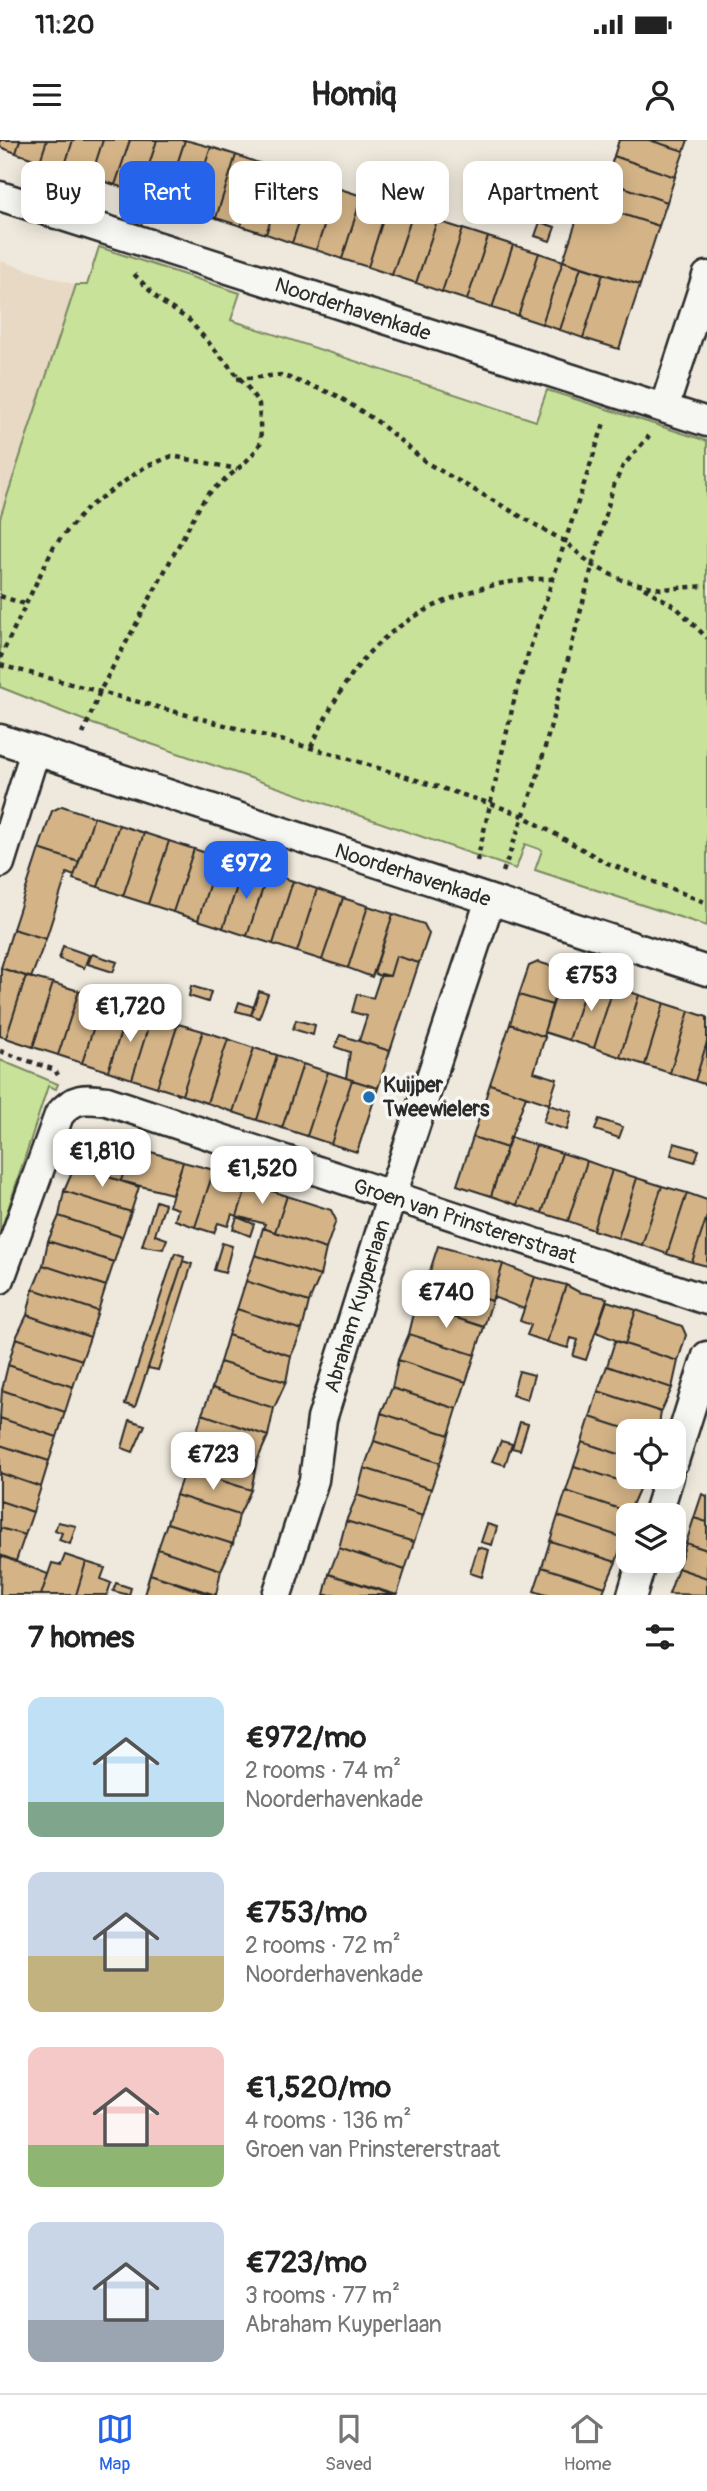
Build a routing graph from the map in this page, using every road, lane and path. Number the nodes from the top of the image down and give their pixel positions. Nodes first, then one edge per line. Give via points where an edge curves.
1 (0, 196) edge
2 (130, 268) dead end
3 (707, 276) edge
4 (237, 379) junction
5 (614, 393) junction
6 (664, 408) junction
7 (707, 422) edge
8 (237, 469) junction
9 (565, 541) junction
10 (592, 565) junction
11 (552, 579) junction
12 (641, 586) junction
13 (707, 586) edge
14 (0, 596) edge
15 (25, 604) junction
16 (707, 638) edge
17 (0, 658) edge
18 (0, 665) edge
19 (100, 691) junction
20 (0, 739) edge
21 (311, 747) junction
22 (35, 751) junction
23 (71, 764) junction
24 (492, 804) junction
25 (524, 817) junction
26 (0, 863) edge
27 (479, 897) junction
28 (707, 903) edge
29 (707, 971) edge
30 (0, 1051) edge
31 (72, 1100) junction
32 (391, 1198) junction
33 (0, 1279) edge
34 (707, 1300) edge
35 (707, 1356) edge
36 (686, 1423) edge
37 (638, 1573) edge
38 (277, 1595) edge
39 (632, 1595) edge

1 - 5 street, Noorderhavenkade
2 - 4 path via 160,301 189,320
3 - 6 street
4 - 8 path via 259,404 261,430 255,453
4 - 9 path via 281,375 336,396 378,422 427,463
5 - 6 street, Noorderhavenkade
5 - 9 path
6 - 7 street, Noorderhavenkade
6 - 10 path via 655,429 618,475
8 - 15 path via 181,456 145,467 69,524
8 - 19 path via 202,502
9 - 10 path
9 - 11 path
10 - 12 path
10 - 25 path
11 - 21 path via 530,578 489,587 394,631 369,653 341,689
11 - 24 path via 517,688
12 - 13 path
12 - 16 path via 676,607
14 - 15 path
15 - 17 path
18 - 19 path
19 - 21 path
19 - 23 path
20 - 22 street, Noorderhavenkade
21 - 24 path
22 - 23 street, Noorderhavenkade
22 - 26 street
23 - 27 street, Noorderhavenkade
24 - 25 path
24 - 27 path
25 - 27 path
25 - 28 path via 607,863
27 - 29 street, Noorderhavenkade
27 - 32 street, Abraham Kuyperlaan
30 - 31 path via 55,1070
31 - 32 street, Groen van Prinstererstraat via 107,1101
31 - 33 street via 52,1130
32 - 34 street, Groen van Prinstererstraat
32 - 38 street, Abraham Kuyperlaan via 322,1419 314,1480
35 - 36 street
37 - 39 street

